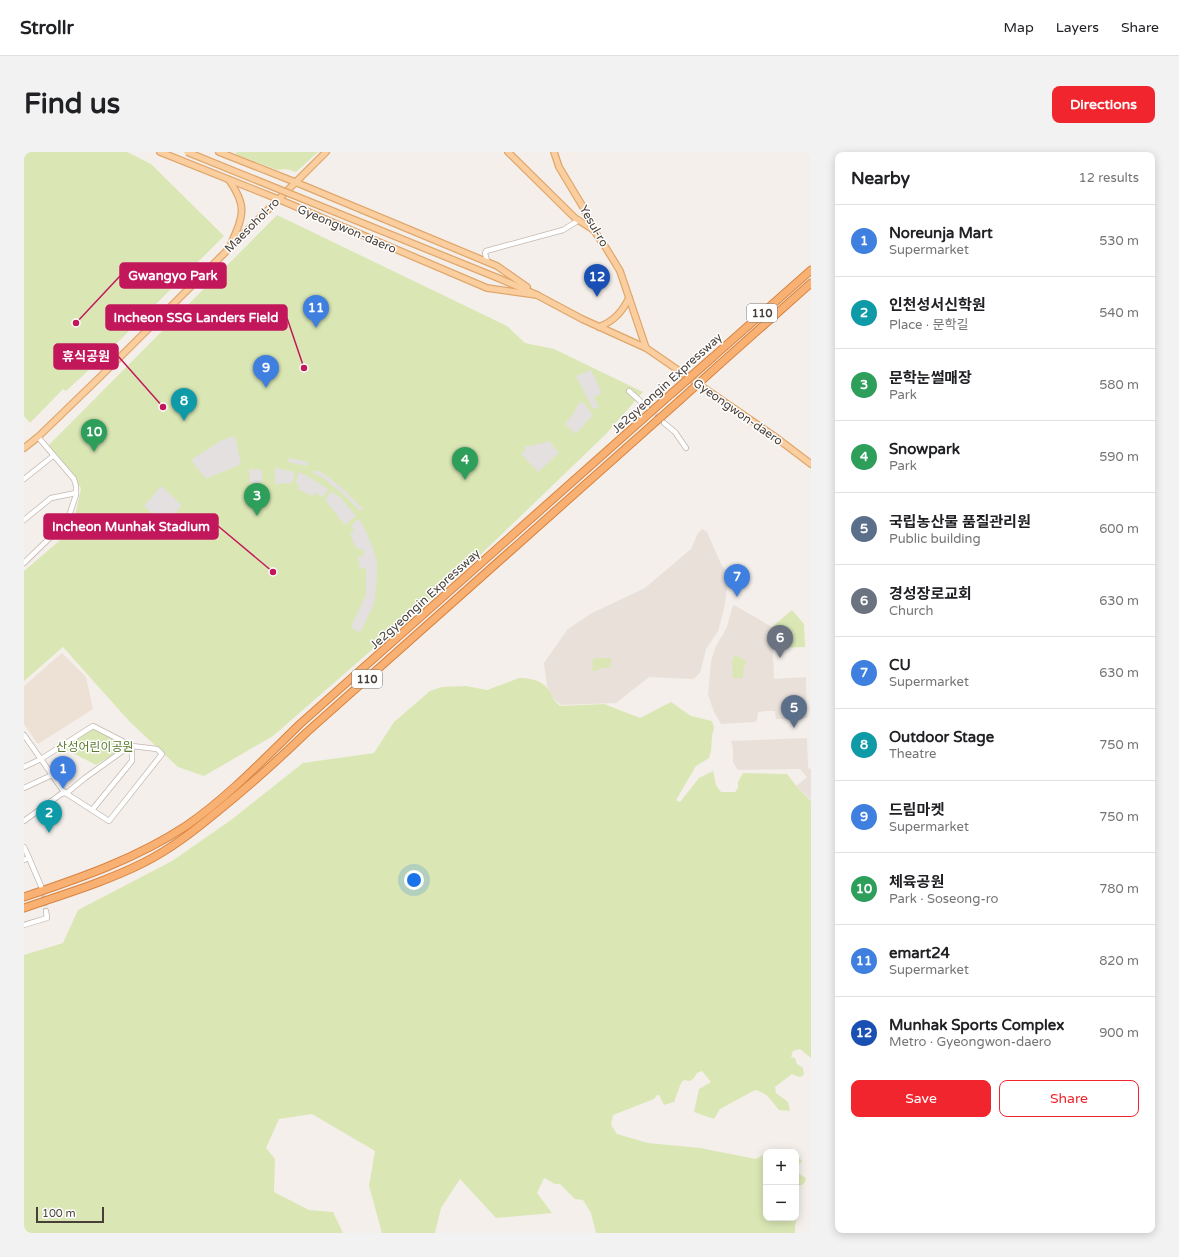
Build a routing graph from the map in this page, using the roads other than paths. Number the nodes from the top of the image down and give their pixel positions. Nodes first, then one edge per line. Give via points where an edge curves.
1 (160, 152) edge
2 (187, 152) edge
3 (326, 152) edge
4 (508, 152) edge
5 (554, 152) edge
6 (223, 153) edge
7 (229, 180) junction
8 (295, 182) junction
9 (278, 199) junction
10 (579, 220) junction
11 (593, 229) junction
12 (229, 248) junction
13 (487, 261) junction
14 (811, 270) edge
15 (811, 283) edge
16 (537, 295) junction
17 (629, 298) junction
18 (599, 327) junction
19 (646, 348) junction
20 (629, 391) dead end
21 (647, 407) tunnel mouth
22 (664, 423) tunnel mouth
23 (38, 437) junction
24 (24, 448) edge
25 (686, 448) dead end
26 (53, 456) junction
27 (811, 464) edge
28 (24, 479) edge
29 (76, 493) junction
30 (24, 520) edge
31 (24, 554) edge
32 (26, 561) edge
33 (24, 735) edge
34 (132, 746) junction
35 (41, 759) junction
36 (24, 767) edge
37 (52, 775) junction
38 (24, 788) edge
39 (64, 792) junction
40 (92, 810) junction
41 (24, 821) edge
42 (24, 847) edge
43 (27, 858) edge
44 (41, 886) tunnel mouth
45 (24, 897) edge
46 (24, 908) edge
47 (46, 911) dead end
48 (24, 925) edge

1 - 7 main road, Gyeongwon-daero
2 - 16 main road, Gyeongwon-daero, bridge
3 - 8 main road, Maesohol-ro
4 - 10 main road
5 - 11 main road, Yesul-ro
6 - 8 main road, Gyeongwon-daero
7 - 9 main road, Gyeongwon-daero
7 - 12 main road via 237,192 242,211
8 - 9 main road, Maesohol-ro
8 - 13 main road, Gyeongwon-daero
9 - 12 main road, Maesohol-ro
9 - 16 main road, Gyeongwon-daero via 487,288
10 - 11 main road
10 - 13 street via 563,230 486,251
11 - 17 main road, Yesul-ro via 620,271
12 - 23 main road, Maesohol-ro
13 - 16 main road, Gyeongwon-daero
14 - 45 highway, Je2gyeongin Expressway / 110, bridge via 300,724 214,804 168,837 134,855 91,874
15 - 46 highway, Je2gyeongin Expressway / 110, bridge via 318,721 264,773 191,833 169,848 119,874
16 - 18 main road, Gyeongwon-daero
17 - 18 main road via 622,312
17 - 19 main road, Yesul-ro
18 - 19 main road, Gyeongwon-daero
19 - 27 main road, Gyeongwon-daero
20 - 21 street
22 - 25 street via 675,432
23 - 24 main road, Maesohol-ro
23 - 26 street
26 - 28 street
26 - 29 street via 74,480
29 - 30 street via 51,498
29 - 32 street via 64,525
31 - 32 street
33 - 35 street
34 - 35 street via 93,726
34 - 39 street via 68,792
34 - 40 street via 132,761
34 - 40 street via 157,748 162,754 109,821
35 - 36 street
35 - 37 street
37 - 38 street
37 - 39 street
39 - 40 street
39 - 41 street
42 - 43 street
43 - 44 street
47 - 48 street via 47,918

